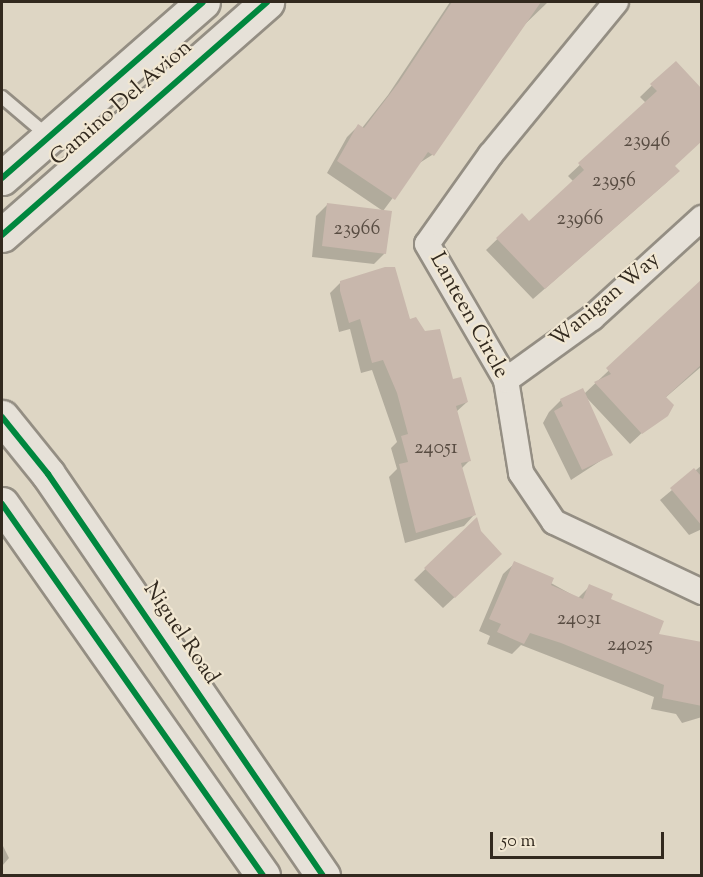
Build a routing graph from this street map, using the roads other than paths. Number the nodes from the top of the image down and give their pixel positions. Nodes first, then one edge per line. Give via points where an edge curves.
1 (203, 2) edge
2 (267, 2) edge
3 (616, 2) edge
4 (3, 98) edge
5 (49, 137) junction
6 (2, 178) edge
7 (702, 218) edge
8 (2, 235) edge
9 (506, 380) junction
10 (2, 417) edge
11 (2, 504) edge
12 (702, 592) edge
13 (263, 876) edge
14 (323, 876) edge

1 - 5 main road, Camino Del Avion
2 - 8 main road, Camino Del Avion
3 - 9 street, Lanteen Circle via 491,154 427,244
4 - 5 lane
5 - 6 main road, Camino Del Avion
7 - 9 street, Wanigan Way via 592,318
9 - 12 street, Lanteen Circle via 521,473 554,522
10 - 14 main road, Niguel Road via 67,502
11 - 13 main road

